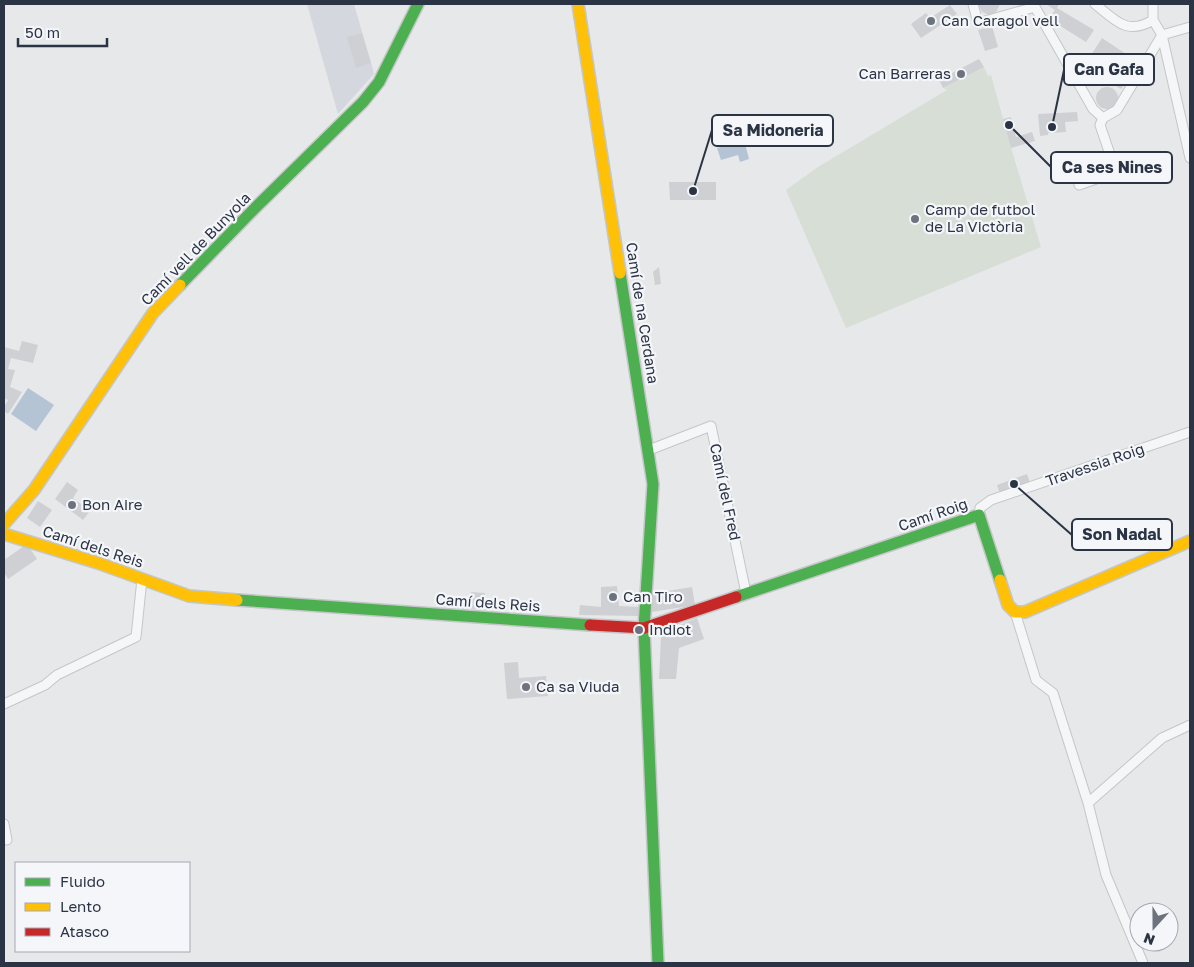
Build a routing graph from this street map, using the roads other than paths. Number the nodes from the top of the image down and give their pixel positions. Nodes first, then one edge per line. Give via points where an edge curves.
1 (418, 4) edge
2 (578, 4) edge
3 (973, 4) edge
4 (1095, 4) edge
5 (1153, 4) edge
6 (1153, 20) junction
7 (1190, 27) edge
8 (1162, 35) junction
9 (1103, 118) junction
10 (1190, 158) edge
11 (1079, 185) dead end
12 (1190, 432) edge
13 (649, 450) junction
14 (979, 515) junction
15 (4, 524) edge
16 (4, 534) edge
17 (1190, 540) edge
18 (142, 579) junction
19 (746, 593) junction
20 (1015, 612) junction
21 (644, 628) junction
22 (4, 704) edge
23 (1190, 725) edge
24 (1088, 803) junction
25 (4, 824) edge
26 (7, 840) dead end
27 (658, 963) edge
28 (1143, 963) edge

1 - 15 street, Camí vell de Bunyola via 379,82 363,102 153,313 34,490
2 - 13 street, Camí de na Cerdana
3 - 9 street via 978,23 1035,7 1093,109
4 - 6 street via 1120,25 1141,27
5 - 6 street
6 - 8 street
7 - 8 street
8 - 9 street via 1117,110
8 - 10 street
9 - 11 street via 1100,125 1116,172
12 - 14 street, Travessia Roig via 991,500 980,508
13 - 19 street, Camí del Fred via 711,426
13 - 21 street, Camí de na Cerdana via 653,484
14 - 19 street, Camí Roig
14 - 20 street, Camí Roig via 1008,605
16 - 18 street, Camí dels Reis
17 - 20 street via 1025,612
18 - 21 street, Camí dels Reis via 189,596
18 - 22 street via 136,637
19 - 21 street, Camí Roig
20 - 24 street via 1036,680 1053,693
21 - 27 street
23 - 24 street via 1162,738
24 - 28 street via 1106,875
25 - 26 street

